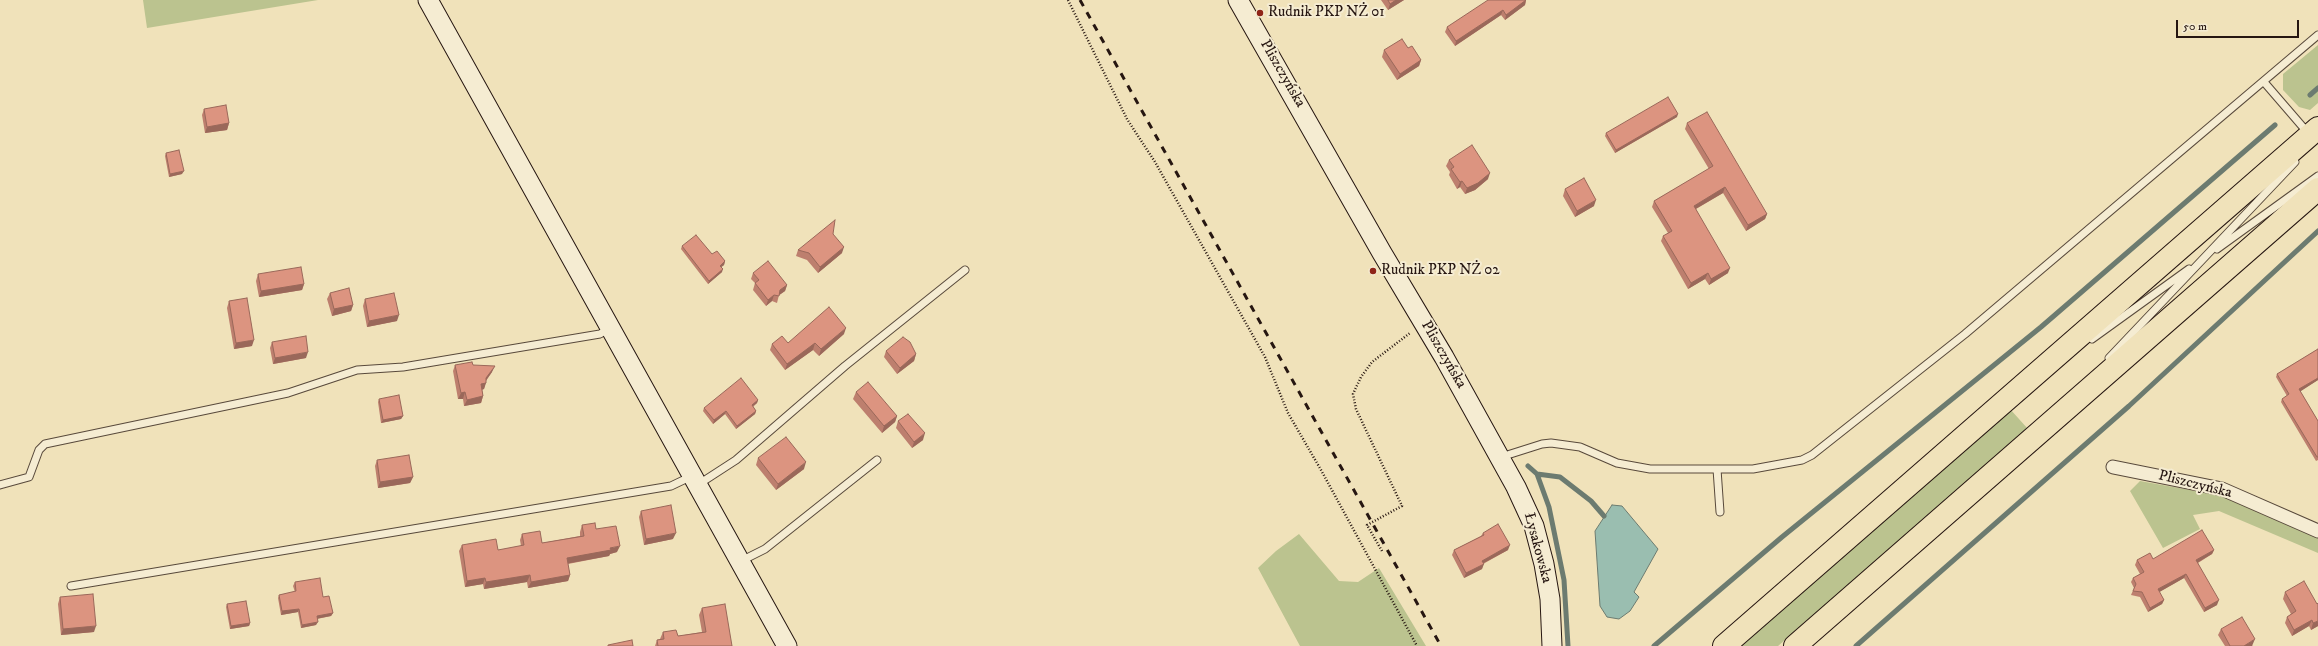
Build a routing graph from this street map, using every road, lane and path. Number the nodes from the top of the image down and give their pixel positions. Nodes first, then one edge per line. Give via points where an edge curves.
1 (428, 0) edge
2 (1068, 0) edge
3 (1238, 0) edge
4 (2318, 35) edge
5 (2264, 82) junction
6 (2311, 140) edge
7 (2318, 176) edge
8 (2318, 189) edge
9 (2202, 259) junction
10 (965, 270) dead end
11 (1423, 322) junction
12 (610, 328) junction
13 (2086, 343) dead end
14 (2073, 352) dead end
15 (2002, 403) junction
16 (2037, 434) junction
17 (1500, 457) junction
18 (877, 460) dead end
19 (2114, 467) dead end
20 (1718, 469) junction
21 (695, 481) junction
22 (0, 485) edge
23 (1720, 512) dead end
24 (2318, 531) edge
25 (1382, 551) dead end
26 (739, 561) junction
27 (71, 586) dead end
28 (787, 646) edge
29 (1417, 646) edge
30 (1552, 646) edge
31 (1724, 646) edge
32 (1795, 646) edge

1 - 12 street
2 - 29 path via 1126,119 1155,162 1265,357 1288,413
3 - 11 street, Pliszczyńska
4 - 5 lane
5 - 6 lane via 2285,104
5 - 20 lane via 1965,334 1812,455 1787,464 1753,469
6 - 9 lane
6 - 15 highway
7 - 9 lane
8 - 16 highway
9 - 13 lane
9 - 16 lane
10 - 21 lane via 845,366 736,460
11 - 17 street, Pliszczyńska
11 - 25 path via 1372,362 1353,394 1356,410 1402,506 1367,525
12 - 21 street
12 - 22 lane via 600,334 403,367 357,370 288,393 45,444 39,450 29,476
14 - 15 lane
15 - 31 highway
16 - 32 highway
17 - 20 lane via 1551,443 1580,447 1634,468
17 - 30 street, Łysakowska via 1526,508 1539,543 1549,594
18 - 26 lane via 765,548
19 - 24 street, Pliszczyńska via 2222,489
20 - 23 lane
21 - 26 street
21 - 27 lane
26 - 28 street

